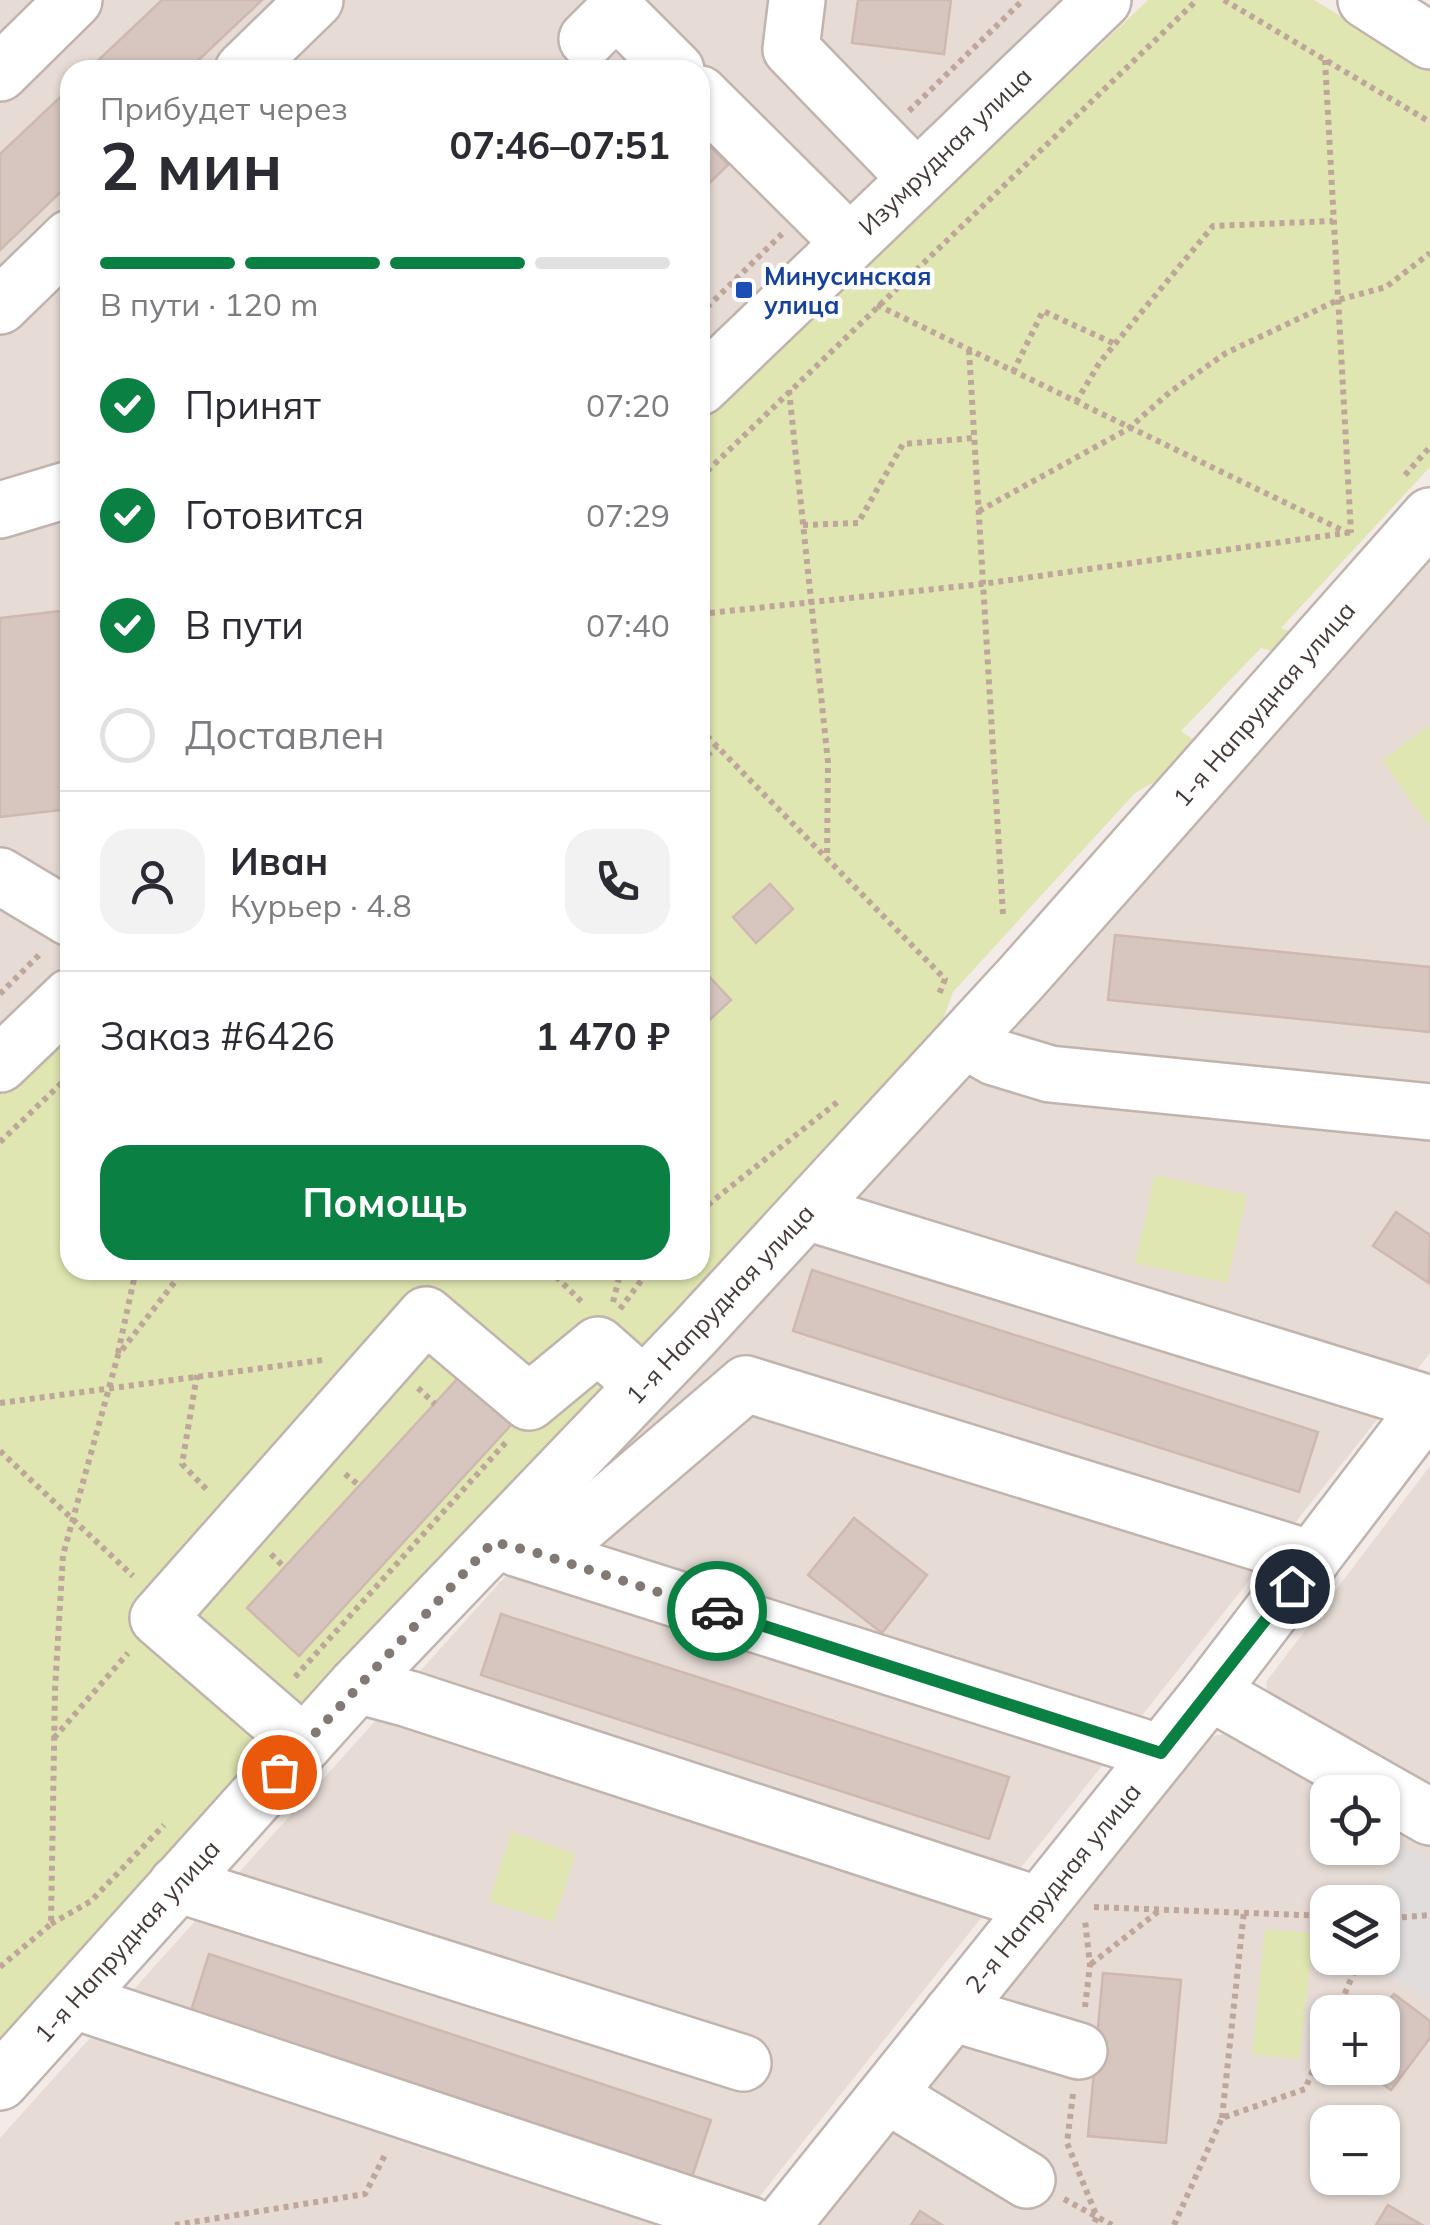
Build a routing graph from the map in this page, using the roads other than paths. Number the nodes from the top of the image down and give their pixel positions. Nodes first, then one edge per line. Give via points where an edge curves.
1 (74, 0) edge
2 (315, 0) edge
3 (797, 0) edge
4 (1104, 0) edge
5 (1366, 0) edge
6 (1430, 41) edge
7 (254, 60) edge
8 (0, 73) edge
9 (710, 104) edge
10 (916, 178) junction
11 (850, 242) junction
12 (60, 248) edge
13 (0, 306) edge
14 (710, 377) edge
15 (60, 492) edge
16 (0, 510) edge
17 (1430, 516) edge
18 (0, 876) edge
19 (60, 955) edge
20 (60, 958) edge
21 (951, 1020) junction
22 (0, 1064) edge
23 (1430, 1112) edge
24 (807, 1212) junction
25 (643, 1385) junction
26 (1430, 1404) edge
27 (493, 1542) junction
28 (545, 1556) junction
29 (1312, 1560) junction
30 (357, 1686) junction
31 (1210, 1692) junction
32 (285, 1727) junction
33 (1161, 1753) junction
34 (1430, 1817) edge
35 (177, 1884) junction
36 (1039, 1905) junction
37 (75, 2001) junction
38 (952, 2013) junction
39 (1079, 2051) road end
40 (742, 2063) dead end
41 (0, 2082) edge
42 (886, 2095) junction
43 (1027, 2180) dead end
44 (750, 2225) edge
45 (782, 2225) edge

1 - 8 street
2 - 7 street
3 - 10 street via 791,50
4 - 10 street, Изумрудная улица
5 - 6 street
9 - 11 street
10 - 11 street, Изумрудная улица
11 - 14 street, Изумрудная улица
12 - 13 street
15 - 16 street
17 - 21 street, 1-я Напрудная улица
18 - 19 street
20 - 22 street
21 - 23 street via 994,1057 1050,1074
21 - 24 street, 1-я Напрудная улица
24 - 25 street, 1-я Напрудная улица
24 - 26 street
25 - 27 street, 1-я Напрудная улица
25 - 32 street via 598,1345 529,1402 426,1316 162,1613
26 - 29 street, 2-я Напрудная улица
27 - 28 street
27 - 30 street, 1-я Напрудная улица
28 - 29 street via 746,1384
28 - 33 street
29 - 31 street, 2-я Напрудная улица
30 - 32 street, 1-я Напрудная улица
30 - 36 street
31 - 33 street, 2-я Напрудная улица
31 - 34 street
32 - 35 street, 1-я Напрудная улица
33 - 36 street, 2-я Напрудная улица
35 - 37 street, 1-я Напрудная улица
35 - 40 street
36 - 38 street, 2-я Напрудная улица
37 - 41 street, 1-я Напрудная улица
37 - 44 street
38 - 39 street
38 - 42 street, 2-я Напрудная улица
42 - 43 street
42 - 45 street, 2-я Напрудная улица

